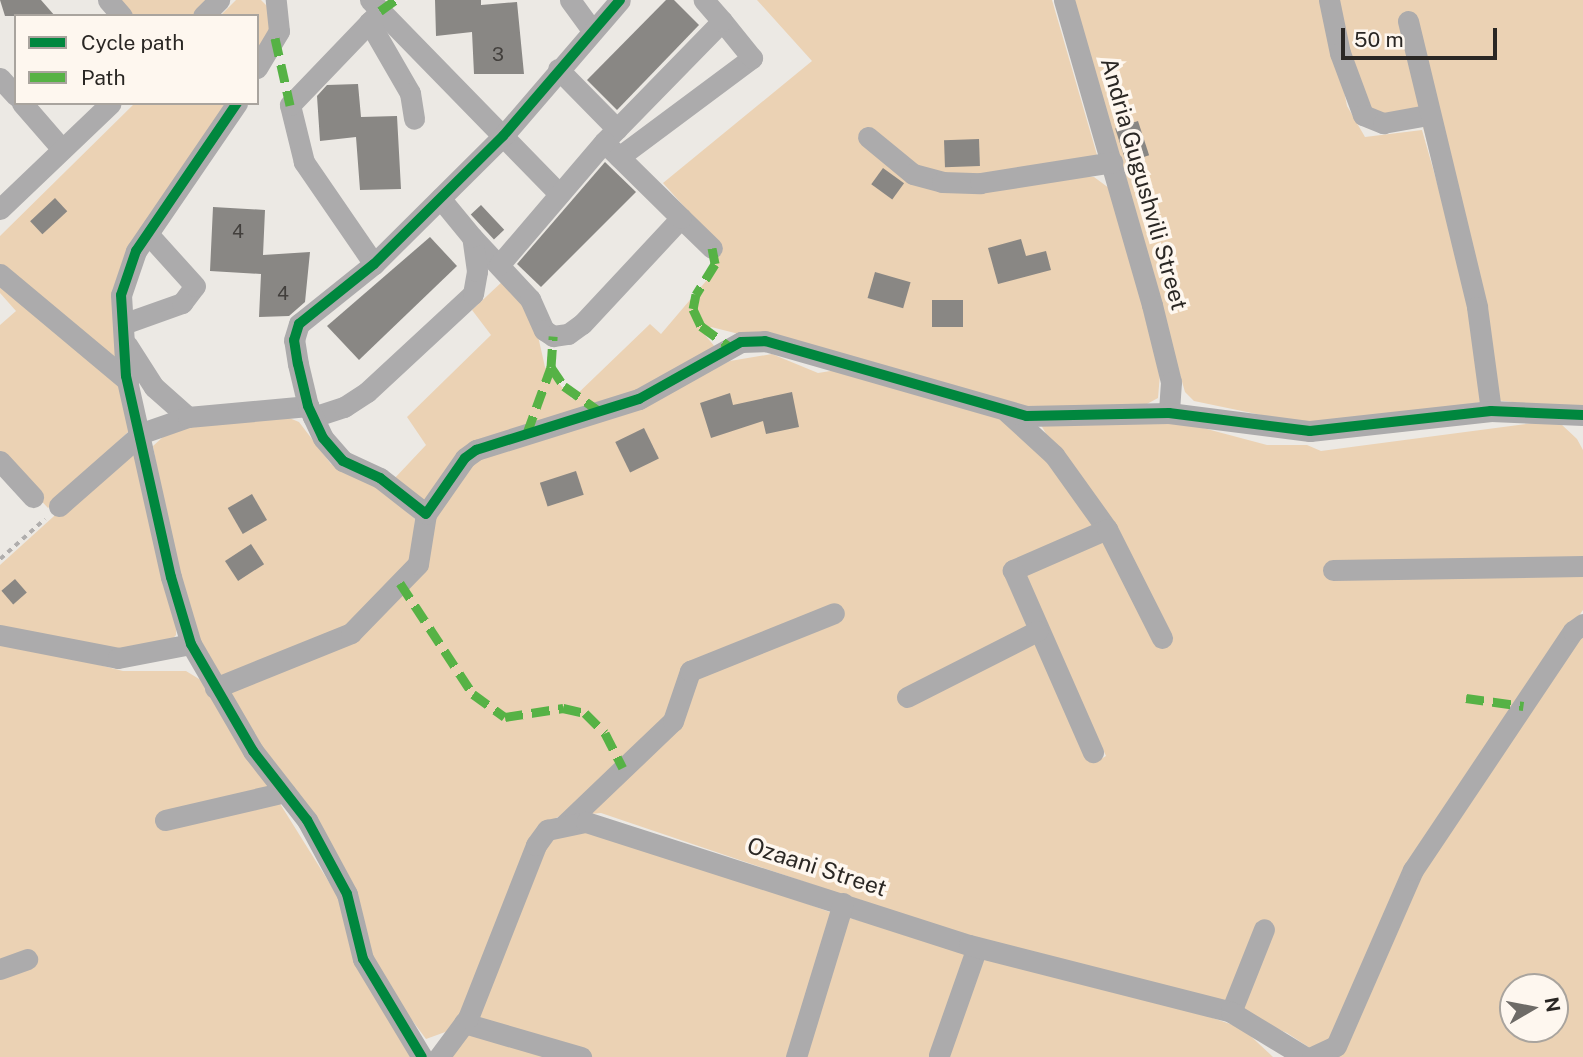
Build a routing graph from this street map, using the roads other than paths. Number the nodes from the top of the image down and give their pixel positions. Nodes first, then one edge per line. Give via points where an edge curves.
1 (108, 0) edge
2 (219, 0) edge
3 (276, 0) edge
4 (570, 0) edge
5 (620, 0) edge
6 (704, 0) edge
7 (1064, 0) edge
8 (1329, 0) edge
9 (373, 11) edge
10 (120, 14) edge
11 (205, 14) edge
12 (722, 21) junction
13 (1408, 21) dead end
14 (591, 29) junction
15 (259, 65) edge
16 (558, 69) junction
17 (0, 78) edge
18 (14, 94) edge
19 (24, 105) edge
20 (109, 105) edge
21 (236, 105) edge
22 (1429, 115) junction
23 (414, 120) dead end
24 (503, 136) junction
25 (868, 137) dead end
26 (613, 143) junction
27 (62, 149) junction
28 (1112, 162) junction
29 (559, 194) junction
30 (440, 198) junction
31 (0, 209) edge
32 (681, 218) junction
33 (148, 234) junction
34 (472, 237) junction
35 (712, 248) dead end
36 (374, 264) junction
37 (499, 265) junction
38 (0, 274) edge
39 (123, 332) junction
40 (128, 381) junction
41 (1005, 410) junction
42 (310, 411) junction
43 (1491, 411) junction
44 (1169, 413) junction
45 (1583, 415) edge
46 (188, 417) junction
47 (142, 433) junction
48 (0, 461) edge
49 (33, 497) dead end
50 (59, 506) road end
51 (426, 514) junction
52 (1107, 528) junction
53 (1583, 566) edge
54 (1333, 570) dead end
55 (834, 613) dead end
56 (1583, 624) edge
57 (1037, 631) junction
58 (0, 635) edge
59 (1162, 638) dead end
60 (191, 644) junction
61 (215, 688) junction
62 (907, 697) dead end
63 (1093, 752) dead end
64 (285, 792) junction
65 (165, 820) dead end
66 (563, 825) junction
67 (843, 903) junction
68 (1264, 929) dead end
69 (977, 947) junction
70 (27, 959) dead end
71 (0, 969) edge
72 (1231, 1012) junction
73 (464, 1023) junction
74 (939, 1055) dead end
75 (422, 1057) edge
76 (439, 1057) edge
77 (582, 1057) edge
78 (796, 1057) edge
79 (1305, 1057) edge
80 (1312, 1057) edge

1 - 10 street
2 - 11 street
3 - 15 street via 279,31
4 - 14 street
5 - 14 street
6 - 12 street
7 - 28 street, Andria Gugushvili Street
8 - 22 street via 1340,53 1363,115 1382,123
9 - 23 street via 410,93
9 - 24 street
9 - 36 street via 290,105 304,162
12 - 26 street
12 - 26 street via 752,58
13 - 22 street
14 - 16 street
16 - 24 street
16 - 26 street
17 - 18 street
19 - 27 street
20 - 27 street
21 - 33 street
22 - 43 street via 1477,307
24 - 29 street
24 - 30 street
25 - 28 street via 913,174 942,182 980,183
26 - 29 street
26 - 32 street
27 - 31 street
28 - 44 street, Andria Gugushvili Street via 1171,383
29 - 37 street
30 - 34 street
30 - 36 street
32 - 35 street
32 - 37 street via 568,334 553,336 544,330 530,299
33 - 39 street via 136,251 121,295
33 - 39 street via 195,286 182,303
34 - 37 street
34 - 42 street via 477,271 474,294 367,391 344,407
36 - 42 street via 299,324 294,340
38 - 40 street
39 - 40 street
39 - 46 street via 154,387
40 - 47 street
41 - 44 street via 1026,416
41 - 51 street via 777,344 741,342 639,399 476,450 465,458
41 - 52 street via 1054,455
42 - 46 street
42 - 51 street via 323,438 343,461 380,478
43 - 44 street via 1310,431
43 - 45 street
46 - 47 street
47 - 50 street
47 - 60 street via 171,577
48 - 49 street
51 - 61 street via 418,564 351,633
52 - 57 street via 1013,570
52 - 59 street
53 - 54 street
55 - 66 street via 690,671 673,721
56 - 80 street via 1573,631 1413,870 1336,1046
57 - 62 street
57 - 63 street
58 - 60 street via 118,658
60 - 61 street
61 - 64 street via 253,751
64 - 65 street
64 - 75 street via 307,820 347,894 363,959
66 - 67 street, Ozaani Street via 603,824
66 - 73 street via 547,830 536,845
67 - 69 street, Ozaani Street
67 - 78 street
68 - 72 street
69 - 72 street, Ozaani Street
69 - 74 street
70 - 71 street
72 - 79 street, Ozaani Street
73 - 76 street
73 - 77 street

